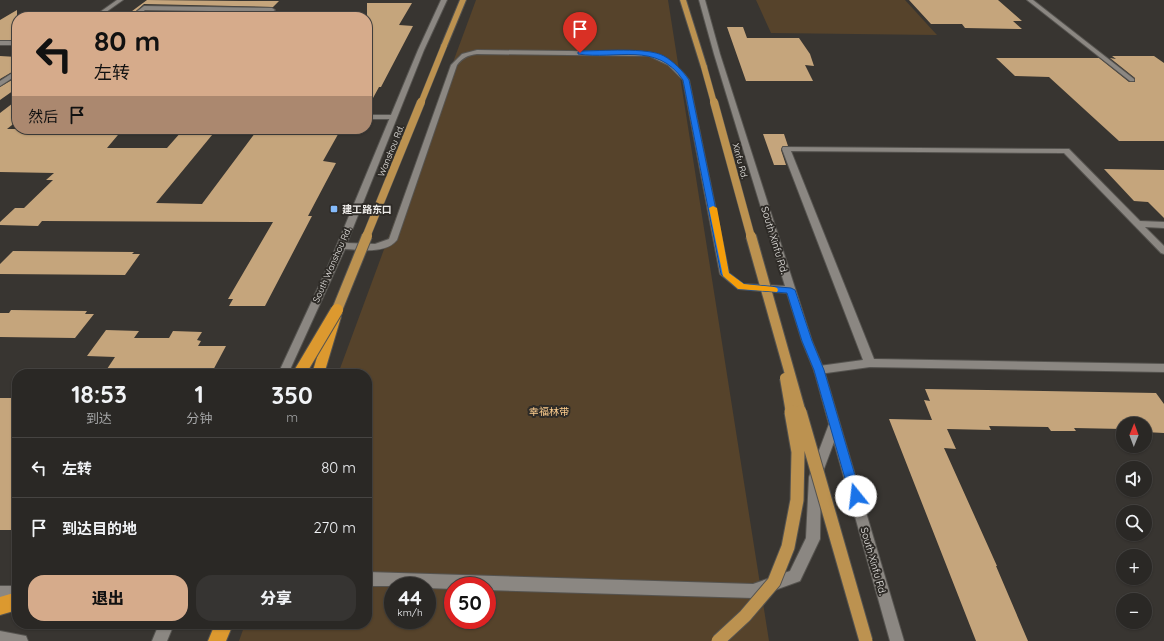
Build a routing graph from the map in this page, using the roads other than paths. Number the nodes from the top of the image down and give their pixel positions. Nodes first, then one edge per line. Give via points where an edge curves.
1 (120, 0) edge
2 (444, 0) edge
3 (463, 0) edge
4 (683, 0) edge
5 (702, 0) edge
6 (1030, 0) edge
7 (272, 10) dead end
8 (103, 12) edge
9 (139, 12) edge
10 (0, 43) edge
11 (12, 43) edge
12 (12, 76) edge
13 (1132, 80) dead end
14 (0, 84) edge
15 (372, 117) edge
16 (394, 117) junction
17 (1139, 224) junction
18 (1164, 225) edge
19 (341, 246) junction
20 (1164, 251) edge
21 (791, 290) junction
22 (337, 310) junction
23 (776, 327) junction
24 (870, 363) junction
25 (1164, 368) edge
26 (285, 369) edge
27 (302, 369) edge
28 (319, 369) edge
29 (819, 370) junction
30 (835, 423) junction
31 (372, 579) edge
32 (0, 593) edge
33 (12, 593) edge
34 (12, 602) edge
35 (0, 606) edge
36 (165, 629) edge
37 (222, 629) edge
38 (0, 638) edge
39 (21, 641) edge
40 (160, 641) edge
41 (217, 641) edge
42 (718, 641) edge
43 (866, 641) edge
44 (897, 641) edge

1 - 8 main road
2 - 16 main road, South Wanshou Rd.
3 - 22 main road, Wanshou Rd., bridge
4 - 23 main road, Xinfu Rd., bridge
5 - 21 main road, South Xinfu Rd.
6 - 13 main road
7 - 9 main road via 144,8
10 - 11 main road
12 - 14 main road
15 - 16 main road
16 - 19 main road, South Wanshou Rd.
17 - 18 main road
17 - 20 main road
17 - 24 main road via 1066,151 786,149
19 - 21 main road via 382,246 393,240 457,59 477,52 649,54 663,58 686,80 726,274 742,287
19 - 26 main road, South Wanshou Rd.
21 - 29 main road, South Xinfu Rd.
22 - 27 highway, bridge
22 - 28 highway, bridge
23 - 42 main road, bridge via 798,452 797,500 788,548 774,582 745,616
23 - 43 main road, bridge
24 - 25 main road
24 - 29 main road
29 - 30 main road, South Xinfu Rd.
30 - 31 main road via 815,477 813,540 795,576 753,591
30 - 44 main road, South Xinfu Rd.
32 - 33 main road
34 - 35 highway
36 - 40 main road
37 - 41 highway
38 - 39 main road

